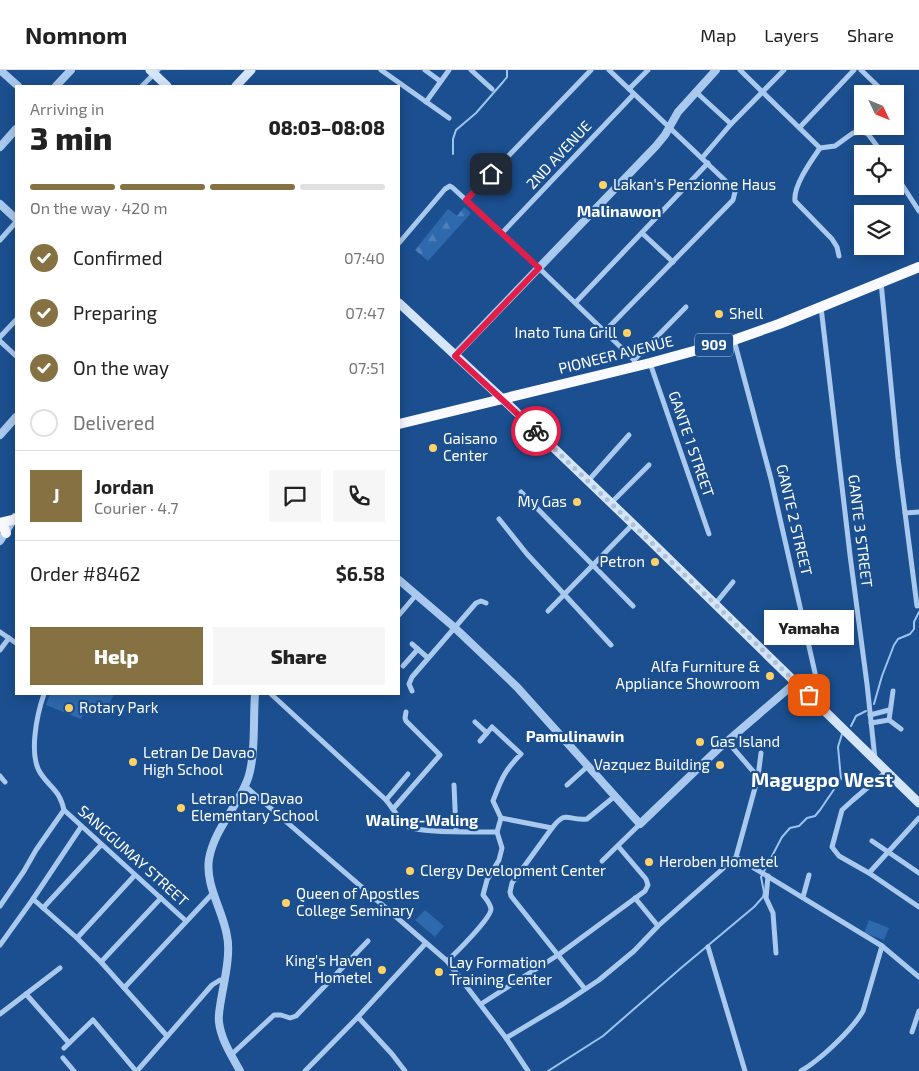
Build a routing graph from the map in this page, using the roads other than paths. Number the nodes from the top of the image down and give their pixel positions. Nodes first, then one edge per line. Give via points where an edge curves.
1 (0, 70) edge
2 (71, 70) edge
3 (251, 70) edge
4 (381, 70) edge
5 (425, 70) edge
6 (448, 70) edge
7 (471, 70) edge
8 (591, 70) edge
9 (609, 70) edge
10 (648, 70) edge
11 (716, 70) edge
12 (740, 70) edge
13 (784, 70) edge
14 (854, 70) edge
15 (860, 70) edge
16 (154, 71) edge
17 (440, 82) junction
18 (17, 85) edge
19 (57, 85) edge
20 (143, 85) edge
21 (166, 85) edge
22 (237, 85) edge
23 (876, 85) edge
24 (492, 89) dead end
25 (629, 90) junction
26 (696, 92) junction
27 (764, 92) junction
28 (634, 94) junction
29 (426, 102) junction
30 (450, 118) dead end
31 (731, 124) junction
32 (670, 127) junction
33 (800, 127) junction
34 (15, 131) edge
35 (876, 145) edge
36 (0, 147) edge
37 (820, 148) junction
38 (702, 158) junction
39 (708, 163) junction
40 (904, 188) edge
41 (466, 200) junction
42 (0, 204) edge
43 (919, 211) edge
44 (15, 220) edge
45 (15, 222) edge
46 (502, 233) junction
47 (642, 233) junction
48 (0, 240) edge
49 (400, 242) edge
50 (839, 256) dead end
51 (673, 262) junction
52 (919, 267) edge
53 (539, 268) junction
54 (881, 282) junction
55 (576, 302) junction
56 (400, 304) edge
57 (821, 306) junction
58 (686, 307) dead end
59 (15, 321) edge
60 (605, 332) junction
61 (0, 337) edge
62 (734, 340) junction
63 (0, 341) edge
64 (15, 355) edge
65 (455, 356) junction
66 (635, 363) junction
67 (650, 363) junction
68 (502, 398) junction
69 (15, 418) edge
70 (400, 424) edge
71 (0, 435) edge
72 (629, 435) dead end
73 (649, 465) dead end
74 (588, 481) junction
75 (521, 492) dead end
76 (611, 503) junction
77 (919, 512) edge
78 (905, 513) junction
79 (15, 518) edge
80 (499, 518) dead end
81 (1, 523) edge
82 (633, 524) junction
83 (709, 534) dead end
84 (3, 537) edge
85 (592, 565) junction
86 (400, 581) edge
87 (733, 582) dead end
88 (564, 594) junction
89 (416, 596) junction
90 (486, 603) dead end
91 (715, 604) junction
92 (634, 606) dead end
93 (917, 606) dead end
94 (548, 611) dead end
95 (400, 614) edge
96 (454, 628) junction
97 (0, 632) edge
98 (9, 638) junction
99 (15, 642) edge
100 (412, 644) dead end
101 (611, 645) dead end
102 (418, 649) junction
103 (0, 650) edge
104 (428, 658) junction
105 (403, 666) dead end
106 (795, 683) junction
107 (412, 691) dead end
108 (892, 691) dead end
109 (44, 695) edge
110 (255, 695) edge
111 (272, 695) edge
112 (823, 708) junction
113 (889, 710) junction
114 (406, 712) dead end
115 (870, 715) junction
116 (889, 720) junction
117 (475, 722) dead end
118 (871, 723) junction
119 (901, 729) dead end
120 (487, 733) junction
121 (480, 741) dead end
122 (727, 741) junction
123 (761, 753) dead end
124 (875, 759) junction
125 (588, 766) junction
126 (886, 771) junction
127 (408, 774) dead end
128 (0, 776) edge
129 (758, 777) junction
130 (5, 782) dead end
131 (454, 785) dead end
132 (567, 785) dead end
133 (245, 786) junction
134 (615, 796) junction
135 (386, 800) junction
136 (919, 803) edge
137 (393, 809) junction
138 (64, 810) junction
139 (501, 818) junction
140 (919, 818) edge
141 (640, 824) junction
142 (81, 827) junction
143 (552, 828) junction
144 (456, 830) junction
145 (497, 832) junction
146 (872, 841) dead end
147 (101, 845) junction
148 (618, 846) junction
149 (887, 852) junction
150 (736, 857) junction
151 (602, 862) dead end
152 (869, 873) junction
153 (919, 873) edge
154 (135, 875) junction
155 (810, 875) dead end
156 (767, 876) junction
157 (213, 893) junction
158 (803, 897) junction
159 (161, 898) junction
160 (635, 898) junction
161 (33, 899) junction
162 (0, 906) edge
163 (919, 907) edge
164 (43, 908) junction
165 (186, 922) junction
166 (658, 926) junction
167 (77, 938) junction
168 (368, 941) dead end
169 (426, 942) junction
170 (0, 945) edge
171 (882, 946) junction
172 (708, 947) dead end
173 (776, 954) dead end
174 (558, 955) junction
175 (448, 961) junction
176 (101, 962) junction
177 (60, 968) dead end
178 (919, 978) edge
179 (224, 981) junction
180 (124, 988) junction
181 (585, 989) junction
182 (26, 994) junction
183 (480, 1004) junction
184 (919, 1011) edge
185 (0, 1014) edge
186 (358, 1017) junction
187 (912, 1032) dead end
188 (167, 1036) junction
189 (506, 1038) junction
190 (69, 1043) junction
191 (64, 1048) dead end
192 (231, 1055) junction
193 (63, 1058) dead end
194 (74, 1071) edge
195 (136, 1071) edge
196 (240, 1071) edge
197 (305, 1071) edge
198 (405, 1071) edge
199 (528, 1071) edge
200 (746, 1071) edge
201 (801, 1071) edge

1 - 18 street
2 - 19 street
3 - 22 main road
4 - 29 street
5 - 17 street
6 - 17 street
7 - 24 street
8 - 41 street
9 - 25 street
10 - 25 street
11 - 26 street
12 - 27 street
13 - 27 street
14 - 33 street
15 - 23 street
16 - 20 street
16 - 21 main road
17 - 29 street
25 - 28 street
26 - 31 street
26 - 32 street
27 - 31 street
27 - 33 street
28 - 32 street
28 - 46 street, 2ND AVENUE
29 - 30 street
31 - 38 street
32 - 38 street
32 - 53 street via 656,146
33 - 37 street
34 - 36 street
35 - 37 street via 863,132 853,133 835,146
37 - 50 street via 801,180 795,201 832,239
38 - 39 street
39 - 47 street
39 - 51 street via 733,188 735,196
40 - 43 street
41 - 46 street
41 - 49 street via 453,188 446,188
42 - 44 street
45 - 48 street
46 - 53 street
47 - 51 street
47 - 55 street
51 - 60 street
52 - 54 highway, PIONEER AVENUE / 909
53 - 55 street
53 - 65 street
54 - 57 highway, PIONEER AVENUE / 909
54 - 78 street
55 - 60 street
56 - 65 main road
57 - 62 highway, PIONEER AVENUE / 909
57 - 115 street, GANTE 3 STREET
58 - 66 street
59 - 61 street
60 - 66 street
62 - 67 highway, PIONEER AVENUE / 909
62 - 112 street, GANTE 2 STREET via 771,479
63 - 64 street
65 - 68 main road
66 - 67 highway, PIONEER AVENUE / 909
66 - 68 highway, PIONEER AVENUE / 909
67 - 83 street, GANTE 1 STREET
68 - 70 highway, PIONEER AVENUE / 909
68 - 74 main road
69 - 71 street
72 - 74 street
73 - 76 street
74 - 76 main road
75 - 85 street
76 - 82 main road
77 - 78 street
78 - 93 street
79 - 81 highway
79 - 84 street
80 - 88 street
81 - 84 highway
82 - 85 street
82 - 91 main road
85 - 88 street
85 - 92 street
86 - 89 street
87 - 91 street
88 - 94 street
88 - 101 street
89 - 95 street
89 - 96 street
90 - 96 street via 476,603
91 - 106 main road
96 - 104 street
96 - 125 street via 524,694
97 - 98 street
98 - 99 street
98 - 103 street
100 - 102 street
102 - 104 street
102 - 105 street
104 - 107 street via 410,681
106 - 112 main road
106 - 122 street
108 - 113 street
109 - 138 street, SANGGUMAY STREET via 36,720 36,756 40,773 61,798
110 - 133 street via 251,766
111 - 135 street
112 - 124 main road
113 - 115 street
113 - 116 street
114 - 137 street via 406,721 440,755
115 - 118 street, GANTE 3 STREET
116 - 118 street
116 - 119 street
117 - 120 street
118 - 124 street, GANTE 3 STREET
120 - 121 street
120 - 139 street via 492,727 521,754 499,782 494,801
122 - 129 street
122 - 141 street
123 - 129 street
124 - 126 main road
125 - 132 street
125 - 134 street
126 - 136 main road
126 - 152 street via 842,810 832,848 838,856
127 - 135 street
128 - 130 street
129 - 150 street
131 - 144 street
133 - 157 street via 211,851 209,870
133 - 169 street
134 - 141 street
134 - 143 street via 587,819 559,818
135 - 137 street
137 - 144 street via 411,828
138 - 142 street, SANGGUMAY STREET
138 - 162 street
139 - 143 street
139 - 145 street
140 - 149 street
141 - 148 street
142 - 147 street, SANGGUMAY STREET
142 - 161 street
143 - 174 street via 512,883 510,892
144 - 145 street
145 - 175 street via 501,854 482,895 491,912
146 - 149 street
147 - 154 street, SANGGUMAY STREET
147 - 164 street
148 - 151 street
148 - 160 street via 648,882 645,891
149 - 152 street
149 - 153 street
150 - 156 street
150 - 166 street
152 - 163 street
154 - 159 street, SANGGUMAY STREET
154 - 167 street
155 - 158 street
156 - 158 street
156 - 173 street via 766,898 773,913
157 - 165 street, SANGGUMAY STREET
157 - 179 street via 228,937
158 - 171 street
159 - 165 street, SANGGUMAY STREET
159 - 176 street
160 - 166 street
160 - 174 street
161 - 164 street
161 - 170 street
164 - 167 street
165 - 180 street, SANGGUMAY STREET
166 - 181 street
167 - 176 street
168 - 192 street via 296,1016 274,1015
169 - 175 street
169 - 186 street
171 - 178 street
171 - 201 street via 858,1020 812,1065
172 - 200 street
174 - 181 street
174 - 183 street
175 - 183 street
176 - 180 street
177 - 182 street
179 - 188 street via 212,985
179 - 192 street via 219,1020
180 - 188 street
181 - 189 street
182 - 185 street
182 - 190 street
183 - 189 street
184 - 187 street
186 - 197 street
186 - 198 street
188 - 195 street
189 - 199 street
190 - 191 street
190 - 195 street via 94,1020
192 - 196 street
193 - 194 street

